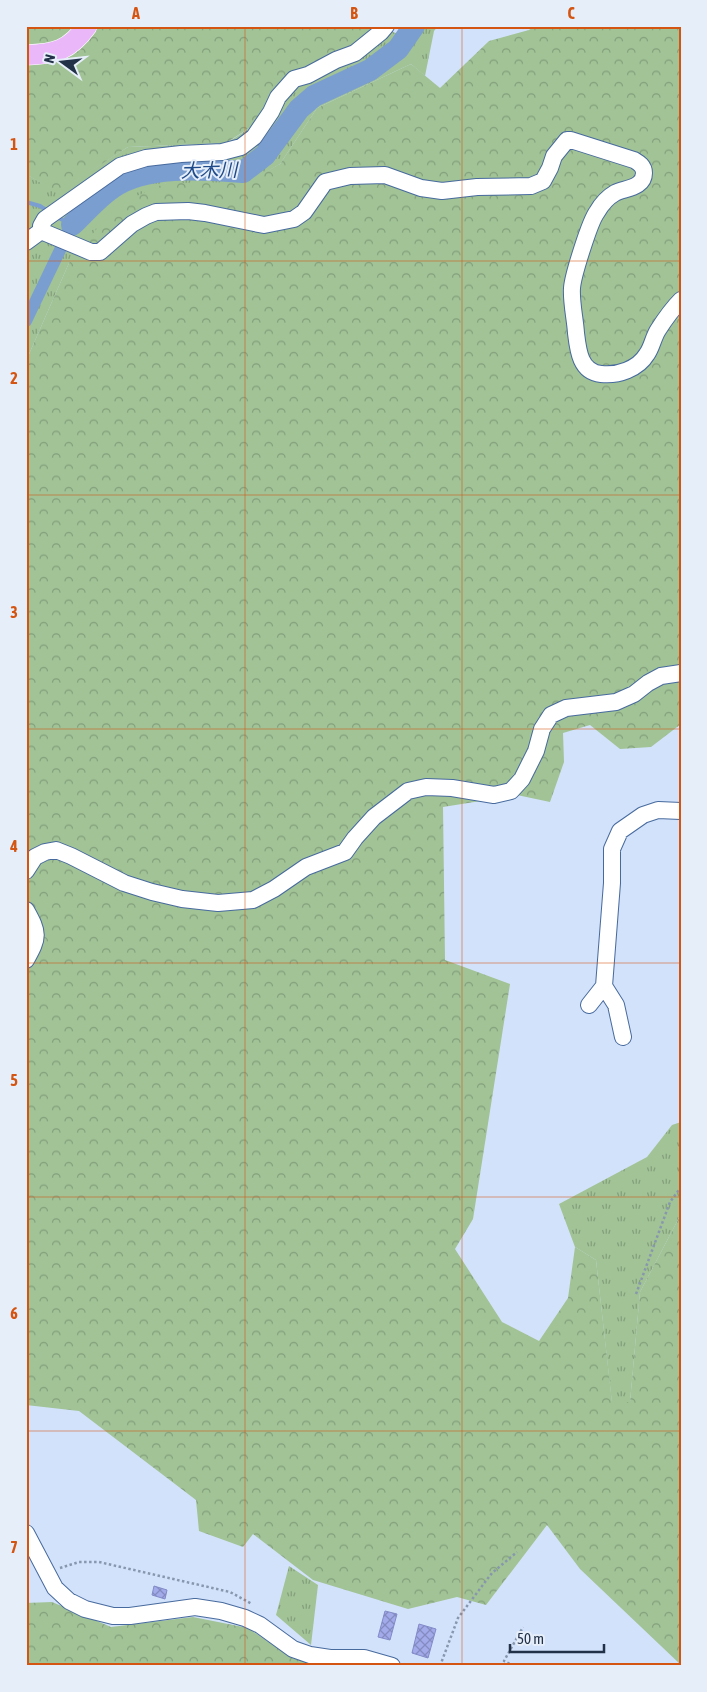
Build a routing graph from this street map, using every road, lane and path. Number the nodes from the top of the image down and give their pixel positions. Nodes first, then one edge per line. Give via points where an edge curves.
1 (87, 26) edge
2 (386, 26) edge
3 (26, 55) edge
4 (45, 229) junction
5 (26, 242) edge
6 (681, 300) edge
7 (681, 673) edge
8 (681, 810) edge
9 (26, 871) edge
10 (26, 910) edge
11 (26, 960) edge
12 (604, 986) junction
13 (589, 1005) dead end
14 (623, 1037) dead end
15 (681, 1187) edge
16 (636, 1294) dead end
17 (26, 1533) edge
18 (517, 1552) dead end
19 (46, 1573) junction
20 (253, 1605) dead end
21 (523, 1627) dead end
22 (392, 1666) edge
23 (440, 1666) edge
24 (514, 1666) edge

1 - 3 main road via 63,50
2 - 4 street via 355,53 294,79 278,97 272,112 254,137 241,147 222,152 146,158 120,166 62,208
4 - 5 street
4 - 6 street via 91,252 100,252 132,224 156,212 205,213 264,225 294,219 304,212 325,182 350,176 385,175 421,188 442,191 531,186 542,180 562,145 571,140 634,160 645,172 640,184 614,194 595,214 574,275 572,288 578,351 587,369 607,375 635,367 647,355 668,314
7 - 9 street via 661,676 616,702 566,708 551,715 522,779 511,791 494,795 426,787 408,791 374,817 345,852 306,867 253,900 218,903 152,892 124,883 56,850 34,857
8 - 12 street via 658,810 643,815 620,831 612,848
10 - 11 street via 37,934
12 - 13 street
12 - 14 street via 616,1005
15 - 16 path via 670,1202
17 - 19 street
18 - 23 path via 492,1573 458,1618
19 - 20 path via 79,1562 99,1562 230,1592
19 - 22 street via 55,1588 69,1601 98,1613 130,1616 195,1607 245,1618 293,1649 310,1655 364,1658
21 - 24 path via 504,1661

